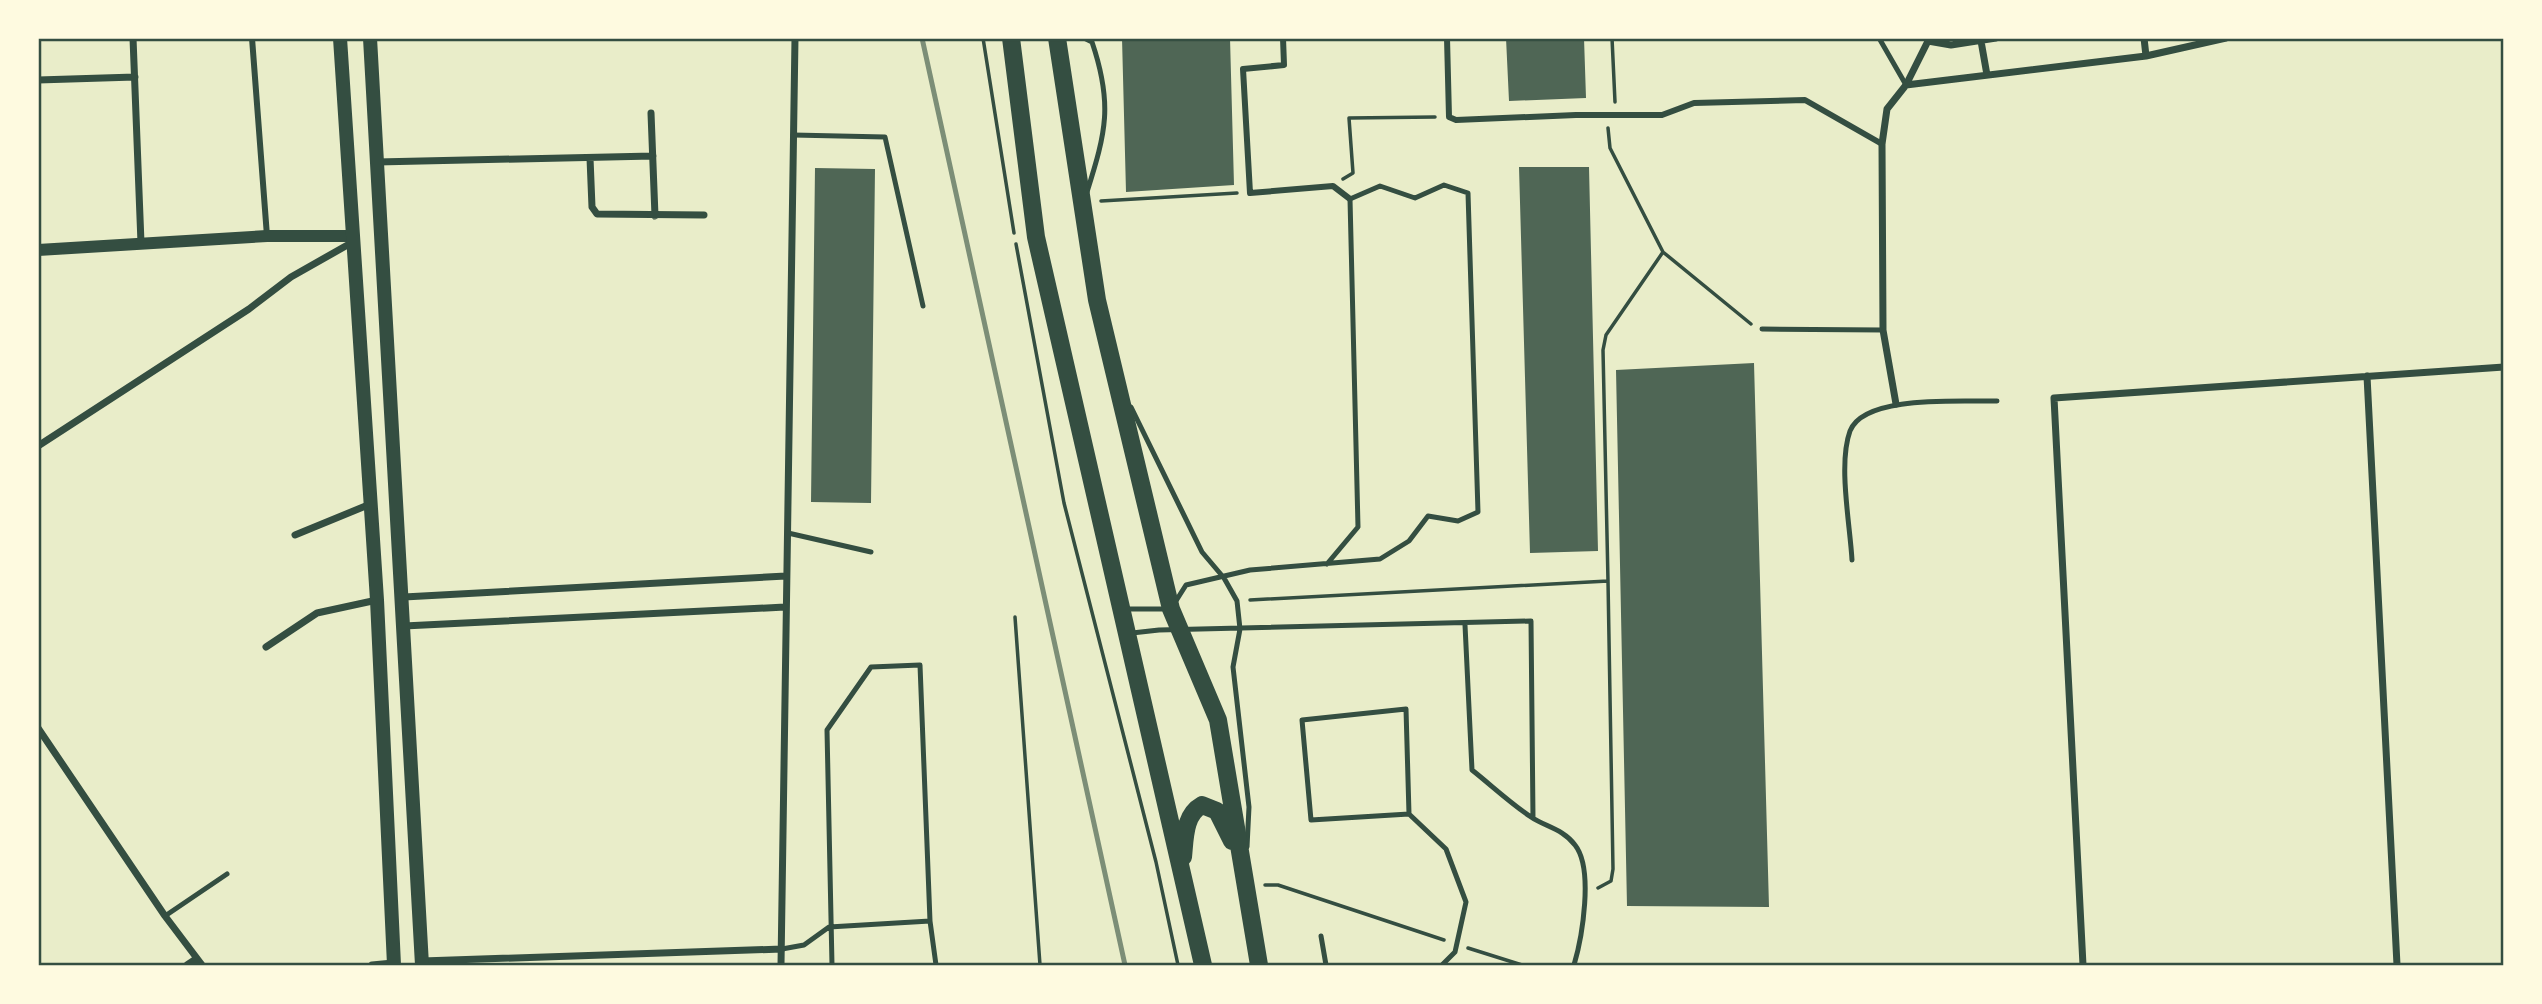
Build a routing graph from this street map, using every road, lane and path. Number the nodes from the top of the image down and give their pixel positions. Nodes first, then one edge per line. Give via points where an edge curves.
1 (133, 38) edge
2 (252, 38) edge
3 (340, 38) edge
4 (370, 38) edge
5 (795, 38) edge
6 (983, 38) edge
7 (1011, 38) edge
8 (1058, 38) edge
9 (1084, 38) edge
10 (1283, 38) edge
11 (1447, 38) edge
12 (1612, 38) edge
13 (1879, 38) edge
14 (1996, 38) edge
15 (2144, 38) edge
16 (2226, 38) edge
17 (1926, 40) edge
18 (1981, 40) junction
19 (2146, 56) junction
20 (1987, 75) junction
21 (135, 77) junction
22 (38, 80) edge
23 (1906, 85) junction
24 (652, 113) dead end
25 (1616, 115) junction
26 (1449, 117) junction
27 (793, 135) junction
28 (1882, 144) junction
29 (653, 156) junction
30 (590, 158) junction
31 (376, 163) junction
32 (1332, 186) junction
33 (1250, 192) junction
34 (1350, 199) junction
35 (1084, 202) junction
36 (704, 215) dead end
37 (655, 216) junction
38 (267, 236) junction
39 (351, 240) junction
40 (142, 243) junction
41 (38, 250) edge
42 (1663, 253) junction
43 (923, 306) dead end
44 (1762, 329) joint
45 (1883, 330) junction
46 (2504, 367) edge
47 (2367, 376) junction
48 (1118, 382) junction
49 (1997, 401) dead end
50 (1896, 404) junction
51 (38, 446) edge
52 (368, 505) junction
53 (788, 533) junction
54 (295, 535) dead end
55 (871, 552) dead end
56 (1852, 560) dead end
57 (1327, 564) junction
58 (786, 576) junction
59 (1224, 578) junction
60 (1608, 581) junction
61 (404, 597) junction
62 (377, 600) junction
63 (1237, 601) junction
64 (785, 607) junction
65 (1124, 609) junction
66 (1171, 609) junction
67 (1015, 618) dead end
68 (1465, 625) junction
69 (404, 626) junction
70 (1240, 629) junction
71 (1183, 631) junction
72 (1128, 634) junction
73 (266, 647) dead end
74 (38, 728) edge
75 (1409, 814) junction
76 (1533, 818) junction
77 (1181, 872) junction
78 (227, 874) dead end
79 (1245, 884) junction
80 (1586, 888) junction
81 (164, 916) junction
82 (930, 921) junction
83 (829, 928) junction
84 (1321, 936) dead end
85 (1446, 940) dead end
86 (1459, 945) dead end
87 (782, 949) junction
88 (523, 957) junction
89 (199, 962) edge
90 (422, 963) edge
91 (394, 964) edge
92 (187, 965) edge
93 (372, 965) edge
94 (524, 965) edge
95 (781, 965) edge
96 (832, 965) edge
97 (936, 965) edge
98 (1040, 965) edge
99 (1178, 965) edge
100 (1203, 965) edge
101 (1259, 965) edge
102 (1326, 965) edge
103 (1442, 965) edge
104 (1522, 965) edge
105 (1574, 965) edge
106 (2083, 965) edge
107 (2397, 965) edge

1 - 21 street
2 - 38 street
3 - 39 main road
4 - 31 main road
5 - 27 street
6 - 99 path via 1024,294 1064,503
7 - 65 main road via 1036,237
8 - 35 main road
9 - 35 lane via 1092,42 1102,72 1106,127
10 - 33 street via 1283,65 1243,69
11 - 26 street
12 - 25 path
13 - 23 lane
14 - 18 street
15 - 19 street
16 - 19 street
17 - 18 street via 1951,44
17 - 23 street
18 - 20 street
19 - 20 street
20 - 23 street
21 - 22 street
21 - 40 street
23 - 28 street via 1887,109
24 - 29 street
25 - 26 street
25 - 28 street via 1662,115 1694,103 1805,100
25 - 42 path via 1607,130 1610,148
26 - 32 path via 1349,118 1353,173
27 - 43 lane via 885,138
27 - 53 street
28 - 45 street
29 - 30 street
29 - 37 street
30 - 31 street
30 - 37 street via 592,207 597,215
31 - 61 main road
32 - 33 street
32 - 34 street
33 - 35 path
34 - 57 lane via 1358,527
34 - 57 lane via 1380,186 1415,198 1444,185 1468,193 1478,512 1458,521 1428,516 1409,541 1380,559
35 - 48 main road via 1097,300
36 - 37 street
38 - 39 street
38 - 40 street
39 - 51 street
39 - 52 main road
40 - 41 street
42 - 44 path
42 - 60 path via 1606,335 1603,350
44 - 45 lane
45 - 50 street
46 - 47 street
47 - 106 street via 2054,398
47 - 107 street
48 - 59 lane via 1202,552
48 - 66 main road
49 - 50 lane
50 - 56 lane via 1865,415 1850,429 1845,453
52 - 54 street
52 - 62 main road
53 - 55 lane
53 - 58 street
57 - 59 lane via 1250,570
58 - 61 street
58 - 64 street
59 - 63 lane
59 - 66 lane via 1186,585
60 - 63 path
60 - 80 path via 1613,869 1611,881 1602,889
61 - 69 main road
62 - 73 street via 317,613
62 - 91 main road
63 - 70 lane
64 - 69 street
64 - 87 street
65 - 66 lane
65 - 72 main road
66 - 71 main road
67 - 98 path
68 - 70 lane
68 - 76 lane via 1472,770
68 - 76 lane via 1531,621
69 - 90 main road
70 - 71 lane
70 - 79 lane via 1233,667 1249,807
71 - 72 lane
71 - 79 main road via 1218,720
72 - 77 main road
74 - 81 street
75 - 75 lane via 1406,709 1302,720 1311,820
75 - 103 lane via 1446,849 1466,902 1455,952
76 - 80 lane via 1557,828 1577,847
77 - 79 main road via 1191,815 1202,805 1210,806 1230,835
77 - 100 main road
78 - 81 lane
79 - 85 path via 1278,885
79 - 101 main road
80 - 105 lane
81 - 89 street
82 - 83 lane
82 - 83 lane via 920,665 872,667 827,730
82 - 97 lane
83 - 87 lane via 804,945
83 - 96 lane
84 - 102 lane
86 - 104 path
87 - 88 street
87 - 95 street
88 - 90 street
88 - 94 street
89 - 92 street
91 - 93 street

